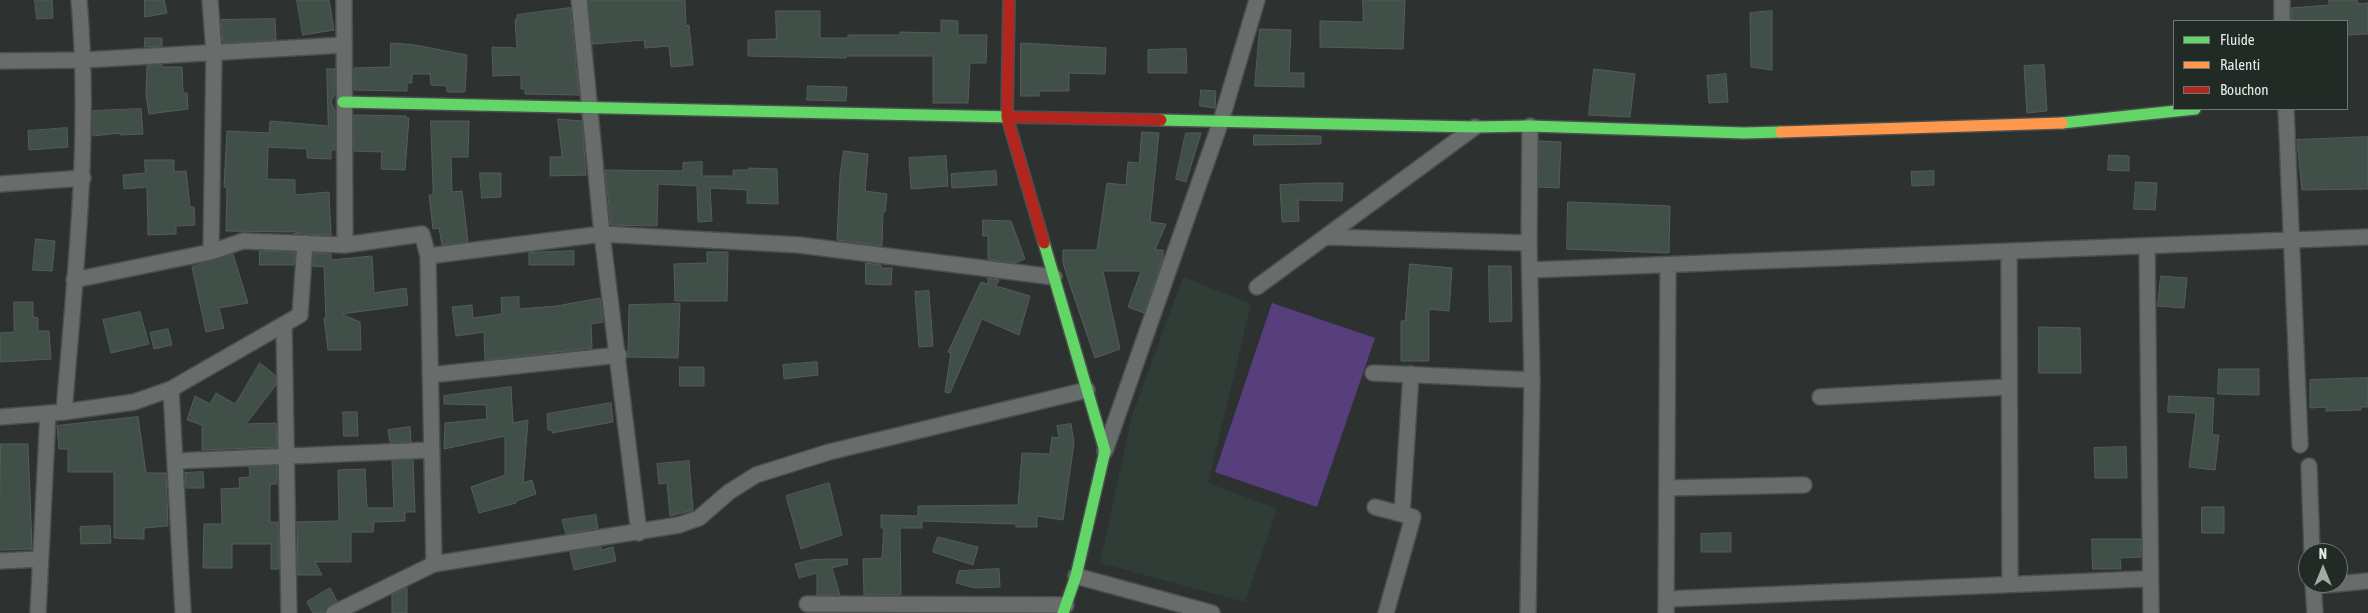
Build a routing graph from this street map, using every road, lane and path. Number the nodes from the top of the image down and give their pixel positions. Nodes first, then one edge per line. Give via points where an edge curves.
1 (79, 0) edge
2 (210, 0) edge
3 (344, 0) edge
4 (579, 0) edge
5 (1009, 0) edge
6 (1257, 0) edge
7 (2282, 0) edge
8 (2282, 20) edge
9 (343, 45) junction
10 (214, 52) junction
11 (84, 60) junction
12 (0, 61) edge
13 (343, 102) junction
14 (589, 108) junction
15 (2186, 110) edge
16 (2286, 110) edge
17 (1007, 116) junction
18 (1220, 121) junction
19 (1530, 126) junction
20 (1475, 127) junction
21 (83, 178) junction
22 (0, 184) edge
23 (602, 234) junction
24 (1326, 237) junction
25 (2368, 237) edge
26 (2292, 240) junction
27 (305, 243) junction
28 (1529, 243) junction
29 (345, 245) junction
30 (2147, 246) junction
31 (211, 252) junction
32 (2009, 252) junction
33 (428, 256) junction
34 (1668, 265) junction
35 (1530, 270) junction
36 (1054, 277) junction
37 (74, 280) junction
38 (1257, 288) dead end
39 (284, 324) junction
40 (619, 355) junction
41 (1372, 373) dead end
42 (1411, 374) junction
43 (430, 375) junction
44 (1532, 380) junction
45 (2009, 387) junction
46 (171, 389) junction
47 (1087, 390) junction
48 (1820, 397) dead end
49 (64, 412) junction
50 (48, 413) junction
51 (0, 417) edge
52 (2300, 445) dead end
53 (432, 450) junction
54 (1105, 451) junction
55 (286, 456) junction
56 (174, 461) junction
57 (2309, 466) dead end
58 (1804, 485) dead end
59 (1667, 488) junction
60 (1375, 506) dead end
61 (1402, 514) junction
62 (639, 533) junction
63 (2312, 543) edge
64 (40, 558) junction
65 (0, 561) edge
66 (434, 564) junction
67 (1076, 576) junction
68 (2143, 579) dead end
69 (2368, 581) edge
70 (2348, 582) edge
71 (2010, 584) junction
72 (2314, 593) edge
73 (806, 604) dead end
74 (1666, 606) edge
75 (916, 609) edge
76 (1064, 609) edge
77 (338, 612) edge
78 (38, 613) edge
79 (183, 613) edge
80 (289, 613) edge
81 (1212, 613) edge
82 (1386, 613) edge
83 (1528, 613) edge
84 (2151, 613) edge
85 (2315, 613) edge

1 - 11 street
2 - 10 street
3 - 9 street
4 - 14 street
5 - 17 street
6 - 18 street
7 - 8 street
9 - 10 street
9 - 13 street
10 - 11 street
10 - 31 street
11 - 12 street
11 - 21 street
13 - 14 street
13 - 29 street
14 - 17 street
14 - 23 street
15 - 19 street via 2038,126 1744,133
16 - 26 street
17 - 18 street
17 - 36 street
18 - 20 street
18 - 54 street
19 - 20 street
19 - 28 street
20 - 24 street
21 - 22 street
21 - 37 street
23 - 33 street
23 - 36 street via 799,245
23 - 40 street
24 - 28 street
24 - 38 street
25 - 26 street
26 - 30 street
26 - 52 street
27 - 29 street
27 - 31 street via 243,241
27 - 39 street via 300,315
28 - 35 street
29 - 33 street via 422,234
30 - 32 street
30 - 84 street
31 - 37 street
32 - 34 street
32 - 45 street
33 - 43 street
34 - 35 street
34 - 59 street
35 - 44 street
36 - 47 street
37 - 49 street
39 - 46 street
39 - 55 street
40 - 43 street
40 - 62 street
41 - 42 street
42 - 44 street
42 - 61 street
43 - 53 street
44 - 83 street
45 - 48 street
45 - 71 street
46 - 49 street via 134,402
46 - 56 street
47 - 54 street
47 - 62 street via 828,452 756,476 729,492 699,518
49 - 50 street
50 - 51 street
50 - 64 street
53 - 55 street
53 - 66 street
54 - 67 street
55 - 56 street
55 - 80 street
56 - 79 street
57 - 63 street
58 - 59 street
59 - 74 street
60 - 61 street
61 - 82 street via 1413,517
62 - 66 street
64 - 65 street
64 - 78 street
66 - 77 street
67 - 76 street
67 - 81 street
68 - 71 street
69 - 70 street
71 - 74 street
72 - 85 street
73 - 75 street
75 - 76 street

